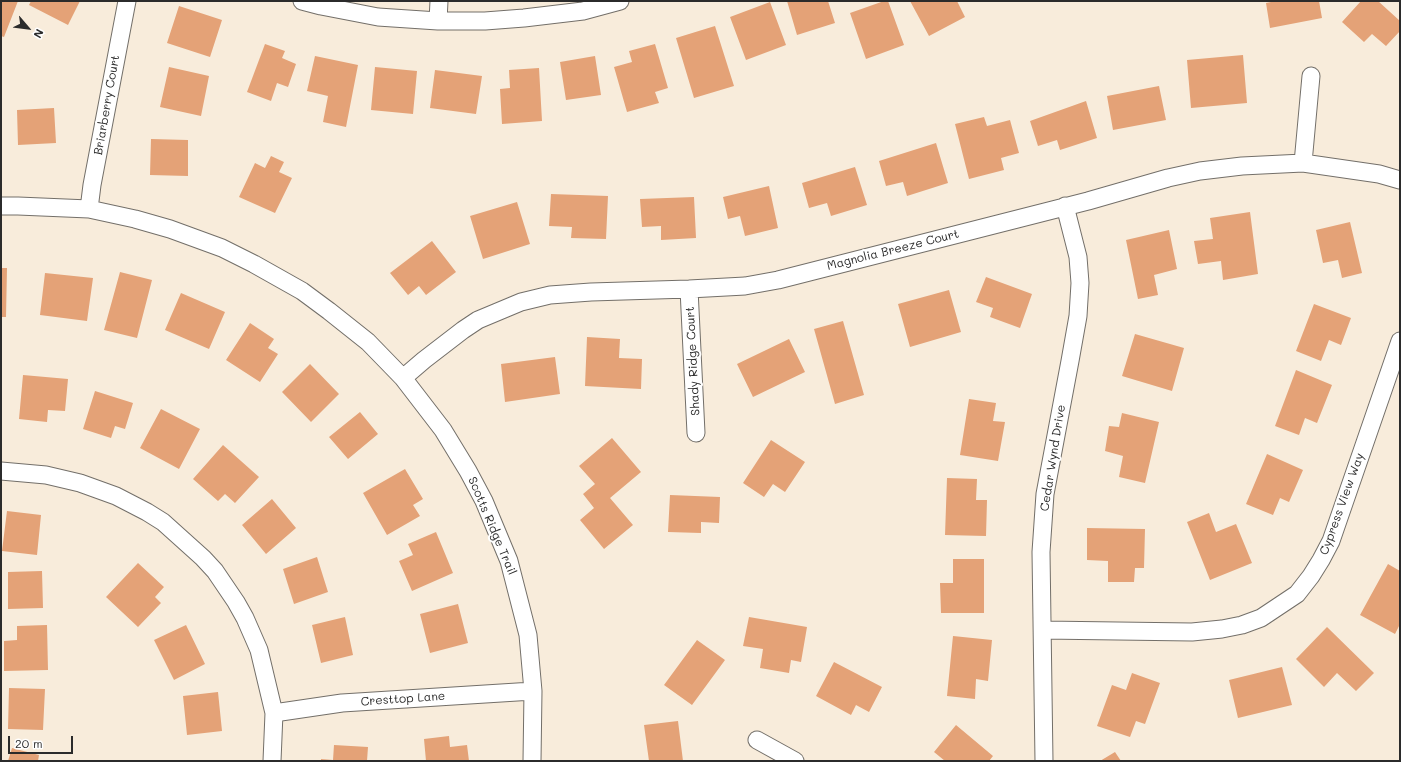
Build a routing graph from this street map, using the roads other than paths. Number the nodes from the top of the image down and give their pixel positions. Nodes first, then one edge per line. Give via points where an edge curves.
1 (127, 1) edge
2 (302, 1) edge
3 (439, 1) edge
4 (620, 1) edge
5 (438, 21) junction
6 (1311, 76) dead end
7 (1303, 163) junction
8 (1400, 180) edge
9 (1, 206) edge
10 (1065, 206) junction
11 (89, 209) junction
12 (689, 289) junction
13 (1400, 341) edge
14 (403, 378) junction
15 (696, 433) dead end
16 (1, 471) edge
17 (1043, 630) junction
18 (533, 691) junction
19 (274, 713) junction
20 (757, 740) dead end
21 (272, 761) edge
22 (532, 761) edge
23 (794, 761) edge
24 (1044, 761) edge

1 - 11 street, Briarberry Court
2 - 5 street via 378,17
3 - 5 street
4 - 5 street via 583,11 539,17
6 - 7 street
7 - 8 street, Magnolia Breeze Court via 1379,174
7 - 10 street, Magnolia Breeze Court via 1200,171
9 - 11 street, Scotts Ridge Trail
10 - 12 street, Magnolia Breeze Court via 778,280 746,286
10 - 17 street, Cedar Wynd Drive via 1078,257 1080,283 1078,316 1045,494 1041,552
11 - 14 street, Scotts Ridge Trail via 170,229 222,248 254,264 302,291 329,311 368,342
12 - 14 street, Magnolia Breeze Court via 550,295 520,302 478,320
12 - 15 street, Shady Ridge Court
13 - 17 street, Cypress View Way via 1330,541 1321,560 1297,594 1261,618 1222,629 1192,632
14 - 18 street, Scotts Ridge Trail via 443,430 468,471 507,555 528,635
16 - 19 street via 46,475 80,483 116,496 147,512 177,534 215,571 245,618 259,650
17 - 24 street, Cedar Wynd Drive
18 - 19 street, Cresttop Lane via 342,704
18 - 22 street, Scotts Ridge Trail
19 - 21 street
20 - 23 street

